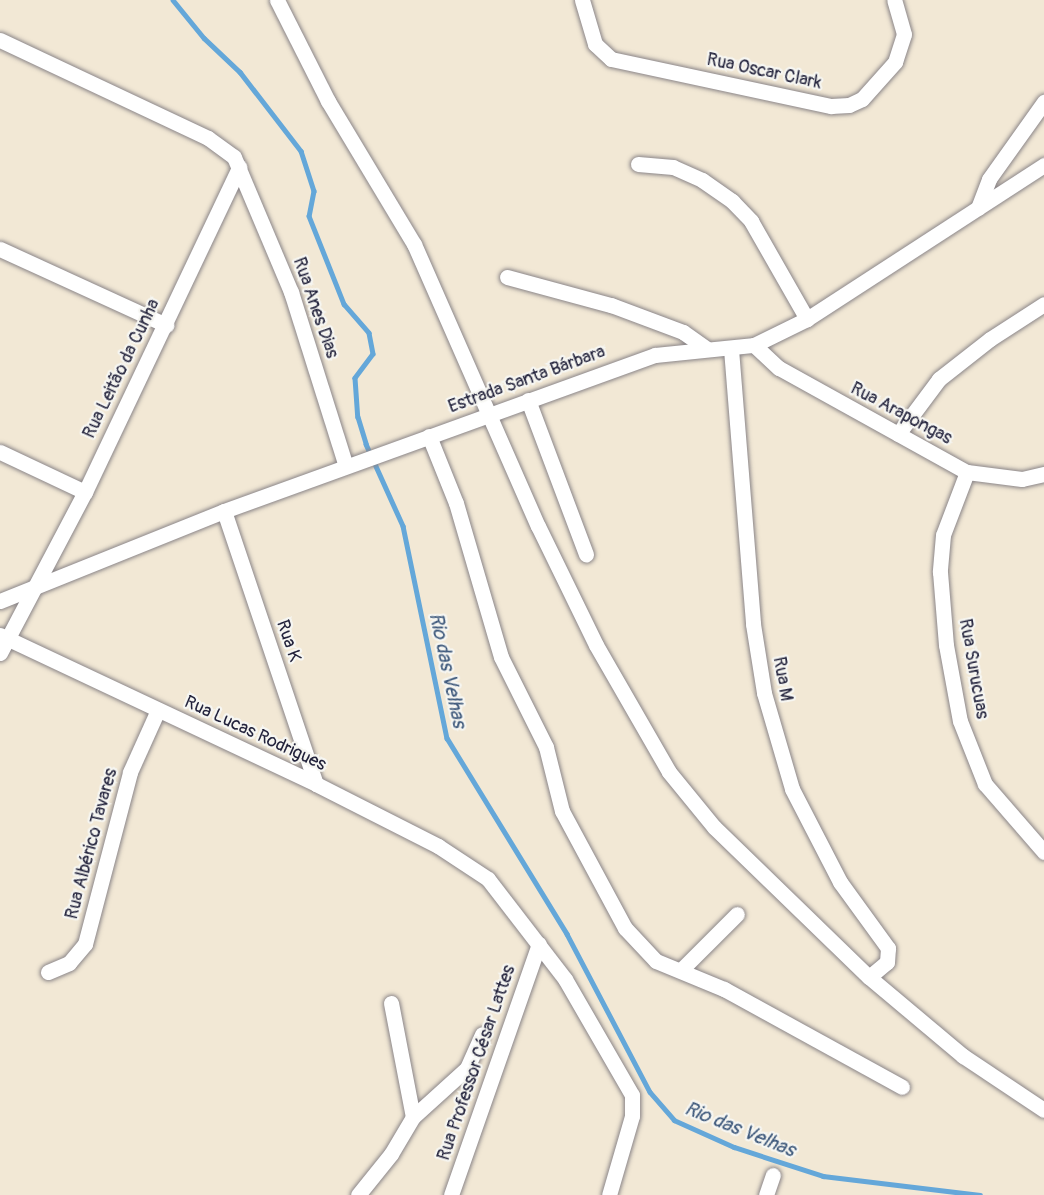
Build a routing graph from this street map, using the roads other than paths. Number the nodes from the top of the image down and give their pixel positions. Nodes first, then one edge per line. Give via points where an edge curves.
1 (277, 0) edge
2 (582, 0) edge
3 (894, 0) edge
4 (0, 40) edge
5 (1044, 102) edge
6 (638, 164) dead end
7 (1044, 165) edge
8 (238, 167) junction
9 (978, 208) junction
10 (0, 249) edge
11 (507, 277) dead end
12 (1044, 304) edge
13 (807, 319) junction
14 (166, 325) junction
15 (754, 345) junction
16 (706, 348) junction
17 (731, 349) junction
18 (528, 400) junction
19 (490, 415) junction
20 (898, 434) junction
21 (429, 436) junction
22 (0, 452) edge
23 (350, 465) junction
24 (967, 472) junction
25 (1044, 474) edge
26 (85, 492) junction
27 (224, 511) junction
28 (586, 554) dead end
29 (36, 586) junction
30 (0, 602) edge
31 (4, 637) edge
32 (0, 653) edge
33 (158, 710) junction
34 (316, 784) junction
35 (1044, 852) edge
36 (737, 914) dead end
37 (539, 944) junction
38 (681, 970) junction
39 (48, 972) dead end
40 (869, 977) junction
41 (391, 1003) dead end
42 (482, 1034) dead end
43 (902, 1087) dead end
44 (1044, 1110) edge
45 (413, 1117) junction
46 (773, 1175) dead end
47 (358, 1195) edge
48 (451, 1195) edge
49 (609, 1195) edge
50 (766, 1195) edge

1 - 19 street via 328,102 414,244
2 - 3 street, Rua Oscar Clark via 595,44 611,59 831,106 862,99 896,62 904,34
4 - 8 street via 208,138 234,158
5 - 9 street via 989,179
6 - 13 street via 673,167 702,180 732,201 751,221
7 - 9 street, Estrada Santa Bárbara
8 - 14 street, Rua Leitão da Cunha
8 - 23 street, Rua Anes Dias via 291,292
9 - 13 street, Estrada Santa Bárbara
10 - 14 street
11 - 16 street via 611,305 683,332
12 - 20 street via 939,379
13 - 15 street, Estrada Santa Bárbara
14 - 26 street, Rua Leitão da Cunha
15 - 17 street, Estrada Santa Bárbara
15 - 20 street, Rua Arapongas via 779,368
16 - 17 street, Estrada Santa Bárbara
16 - 18 street, Estrada Santa Bárbara via 655,355
17 - 40 street, Rua M via 751,601 764,693 792,789 840,882 888,948 887,962
18 - 19 street, Estrada Santa Bárbara
18 - 28 street
19 - 21 street, Estrada Santa Bárbara
19 - 40 street via 596,645 669,772 714,827
20 - 24 street, Rua Arapongas
21 - 23 street, Estrada Santa Bárbara
21 - 38 street via 456,503 501,657 546,747 562,812 638,946 657,961
22 - 26 street
23 - 27 street, Estrada Santa Bárbara
24 - 25 street, Rua Arapongas via 1022,478
24 - 35 street, Rua Surucuas via 943,535 940,572 946,645 960,722 985,784
26 - 29 street, Rua Leitão da Cunha
27 - 29 street, Estrada Santa Bárbara
27 - 34 street, Rua K
29 - 30 street, Estrada Santa Bárbara
29 - 31 street, Rua Leitão da Cunha
31 - 32 street, Rua Leitão da Cunha
31 - 33 street, Rua Lucas Rodrigues
33 - 34 street, Rua Lucas Rodrigues
33 - 39 street, Rua Albérico Tavares via 130,772 86,944 69,963
34 - 37 street, Rua Lucas Rodrigues via 438,846 488,879
36 - 38 street
37 - 48 street, Rua Professor César Lattes
37 - 49 street, Rua Lucas Rodrigues via 566,979 632,1095 632,1116
38 - 43 street via 734,994
40 - 44 street via 963,1056
41 - 45 street
42 - 45 street via 467,1068
45 - 47 street via 391,1154
46 - 50 street

